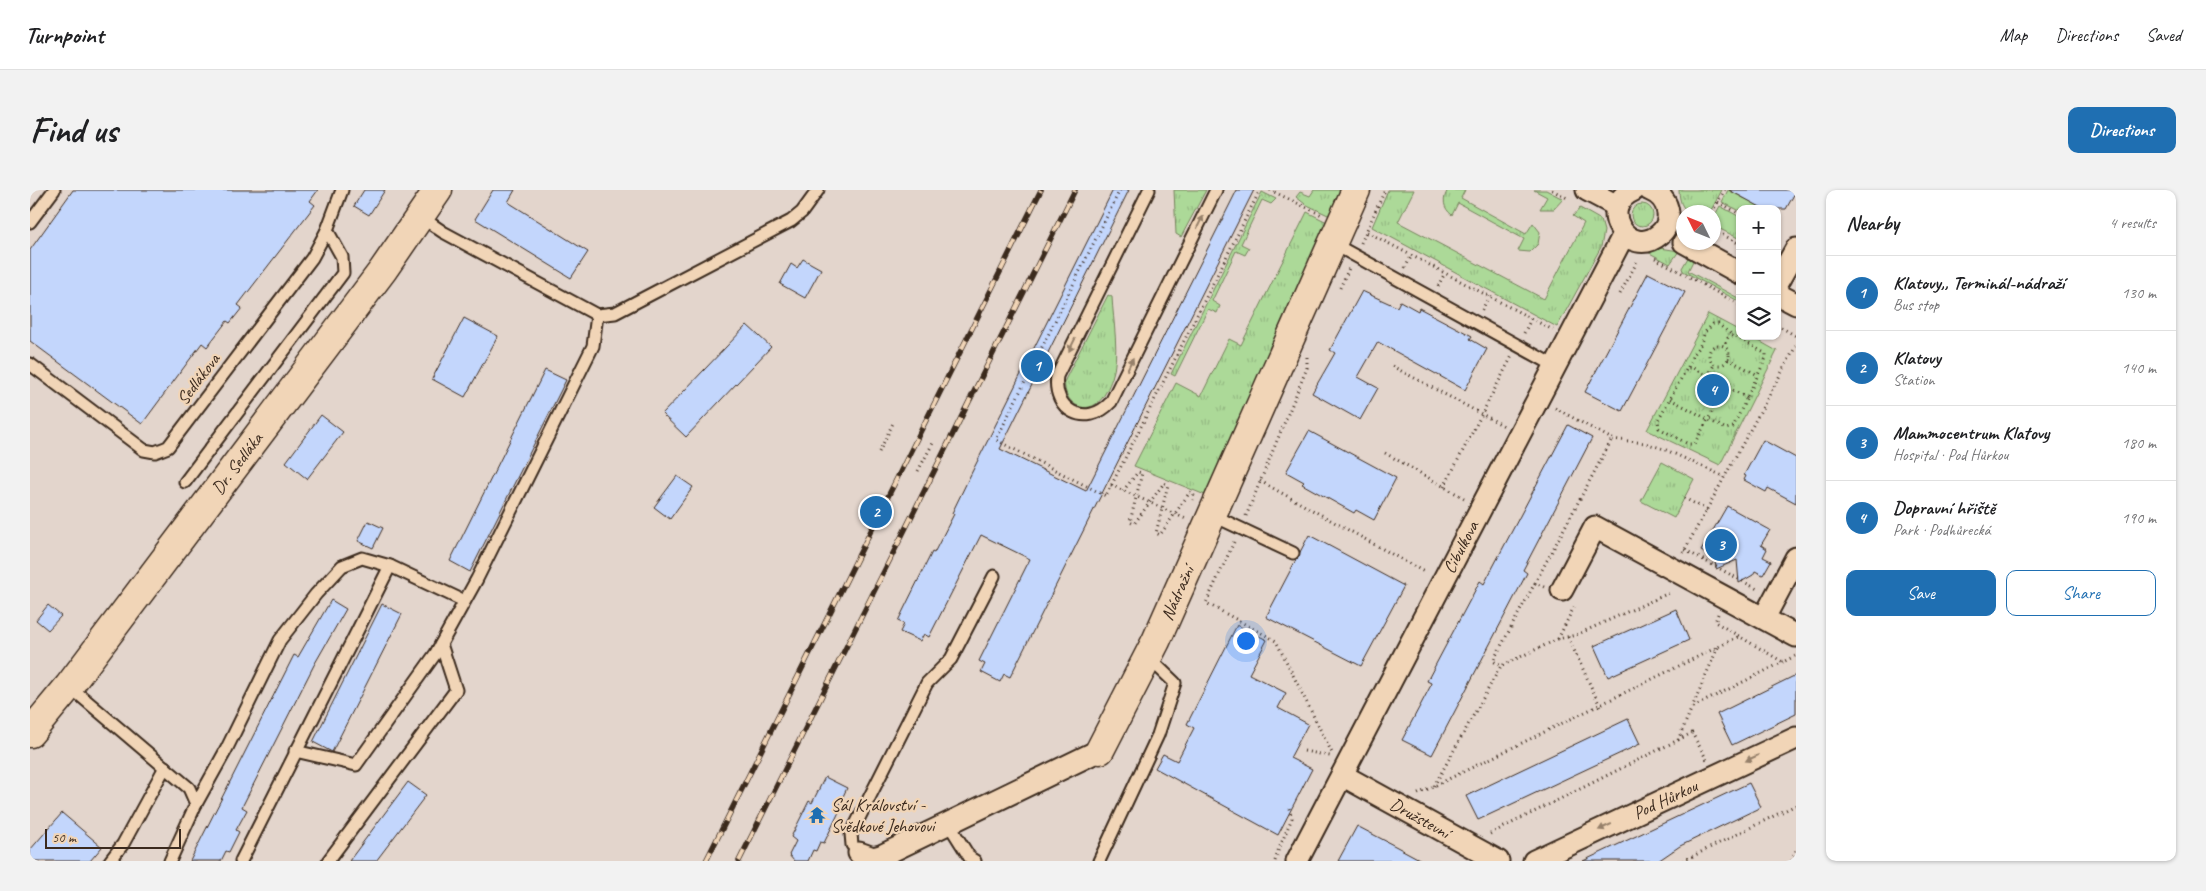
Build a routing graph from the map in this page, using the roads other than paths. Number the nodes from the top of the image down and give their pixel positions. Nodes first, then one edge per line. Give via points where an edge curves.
1 (54, 190) edge
2 (342, 190) edge
3 (438, 190) edge
4 (818, 190) edge
5 (1149, 190) edge
6 (1216, 190) edge
7 (1356, 190) edge
8 (1634, 190) edge
9 (1650, 190) edge
10 (1582, 196) edge
11 (1617, 206) junction
12 (421, 217) junction
13 (30, 222) edge
14 (327, 230) junction
15 (1662, 231) junction
16 (1624, 234) junction
17 (1676, 238) edge
18 (1344, 249) junction
19 (1796, 249) edge
20 (1698, 250) edge
21 (1736, 271) edge
22 (1781, 276) edge
23 (1778, 295) edge
24 (1779, 295) edge
25 (1796, 304) edge
26 (1796, 311) edge
27 (597, 315) junction
28 (30, 364) edge
29 (1555, 366) junction
30 (185, 482) dead end
31 (1200, 515) junction
32 (1293, 553) dead end
33 (1796, 558) edge
34 (390, 566) junction
35 (994, 576) dead end
36 (1569, 597) road end
37 (464, 601) junction
38 (1764, 618) junction
39 (1796, 636) edge
40 (441, 644) junction
41 (1148, 657) junction
42 (69, 686) junction
43 (30, 733) edge
44 (1796, 738) edge
45 (1100, 750) joint
46 (295, 751) junction
47 (165, 768) junction
48 (1342, 775) junction
49 (196, 804) junction
50 (948, 823) junction
51 (859, 853) joint
52 (110, 861) edge
53 (170, 861) edge
54 (241, 861) edge
55 (328, 861) edge
56 (975, 861) edge
57 (1100, 861) edge
58 (1297, 861) edge
59 (1498, 861) edge
60 (1534, 861) edge

1 - 13 lane
2 - 14 lane, Sedlákova
3 - 12 street, Dr. Sedláka
4 - 27 lane via 791,221 615,313
5 -> 6 lane via 1056,376 1057,394 1065,407 1083,415 1099,412 1111,402
7 - 18 street, Nádražní
8 - 11 street
9 - 15 street via 1661,197 1668,210
10 - 11 street
11 - 16 street via 1616,218
12 - 27 lane
12 - 42 street, Dr. Sedláka
14 - 28 lane, Sedlákova via 312,258 168,448 155,452 144,450
14 - 30 lane via 342,257 343,273
15 - 16 street via 1647,240 1634,240
15 - 17 street
16 - 29 street, Cibulkova
18 - 29 lane
18 - 31 street, Nádražní
19 - 22 street
20 - 21 street
23 - 26 lane
24 - 25 street
27 - 37 lane via 593,346
29 - 48 street, Cibulkova
31 - 32 lane via 1240,528
31 - 41 street, Nádražní
33 - 38 street
34 - 37 lane
34 - 46 lane
34 - 49 lane via 362,558 348,563 316,594 280,640
35 - 51 lane via 951,659 927,683 851,834 852,845
36 - 38 street via 1595,527
37 - 40 lane
38 - 39 street
40 - 46 lane via 356,765
40 - 55 lane via 456,690
41 - 45 street, Nádražní
41 - 57 lane via 1174,684 1158,735
42 - 43 street, Dr. Sedláka
42 - 47 lane
44 -> 60 street, Pod Hůrkou
45 - 50 street, Nádražní
46 - 54 lane
47 - 49 lane via 189,788
47 - 52 lane via 123,844
48 - 58 street, Cibulkova
48 - 59 street, Družstevní
49 - 53 lane
50 - 51 street, Nádražní via 881,856 873,858
50 - 56 lane

